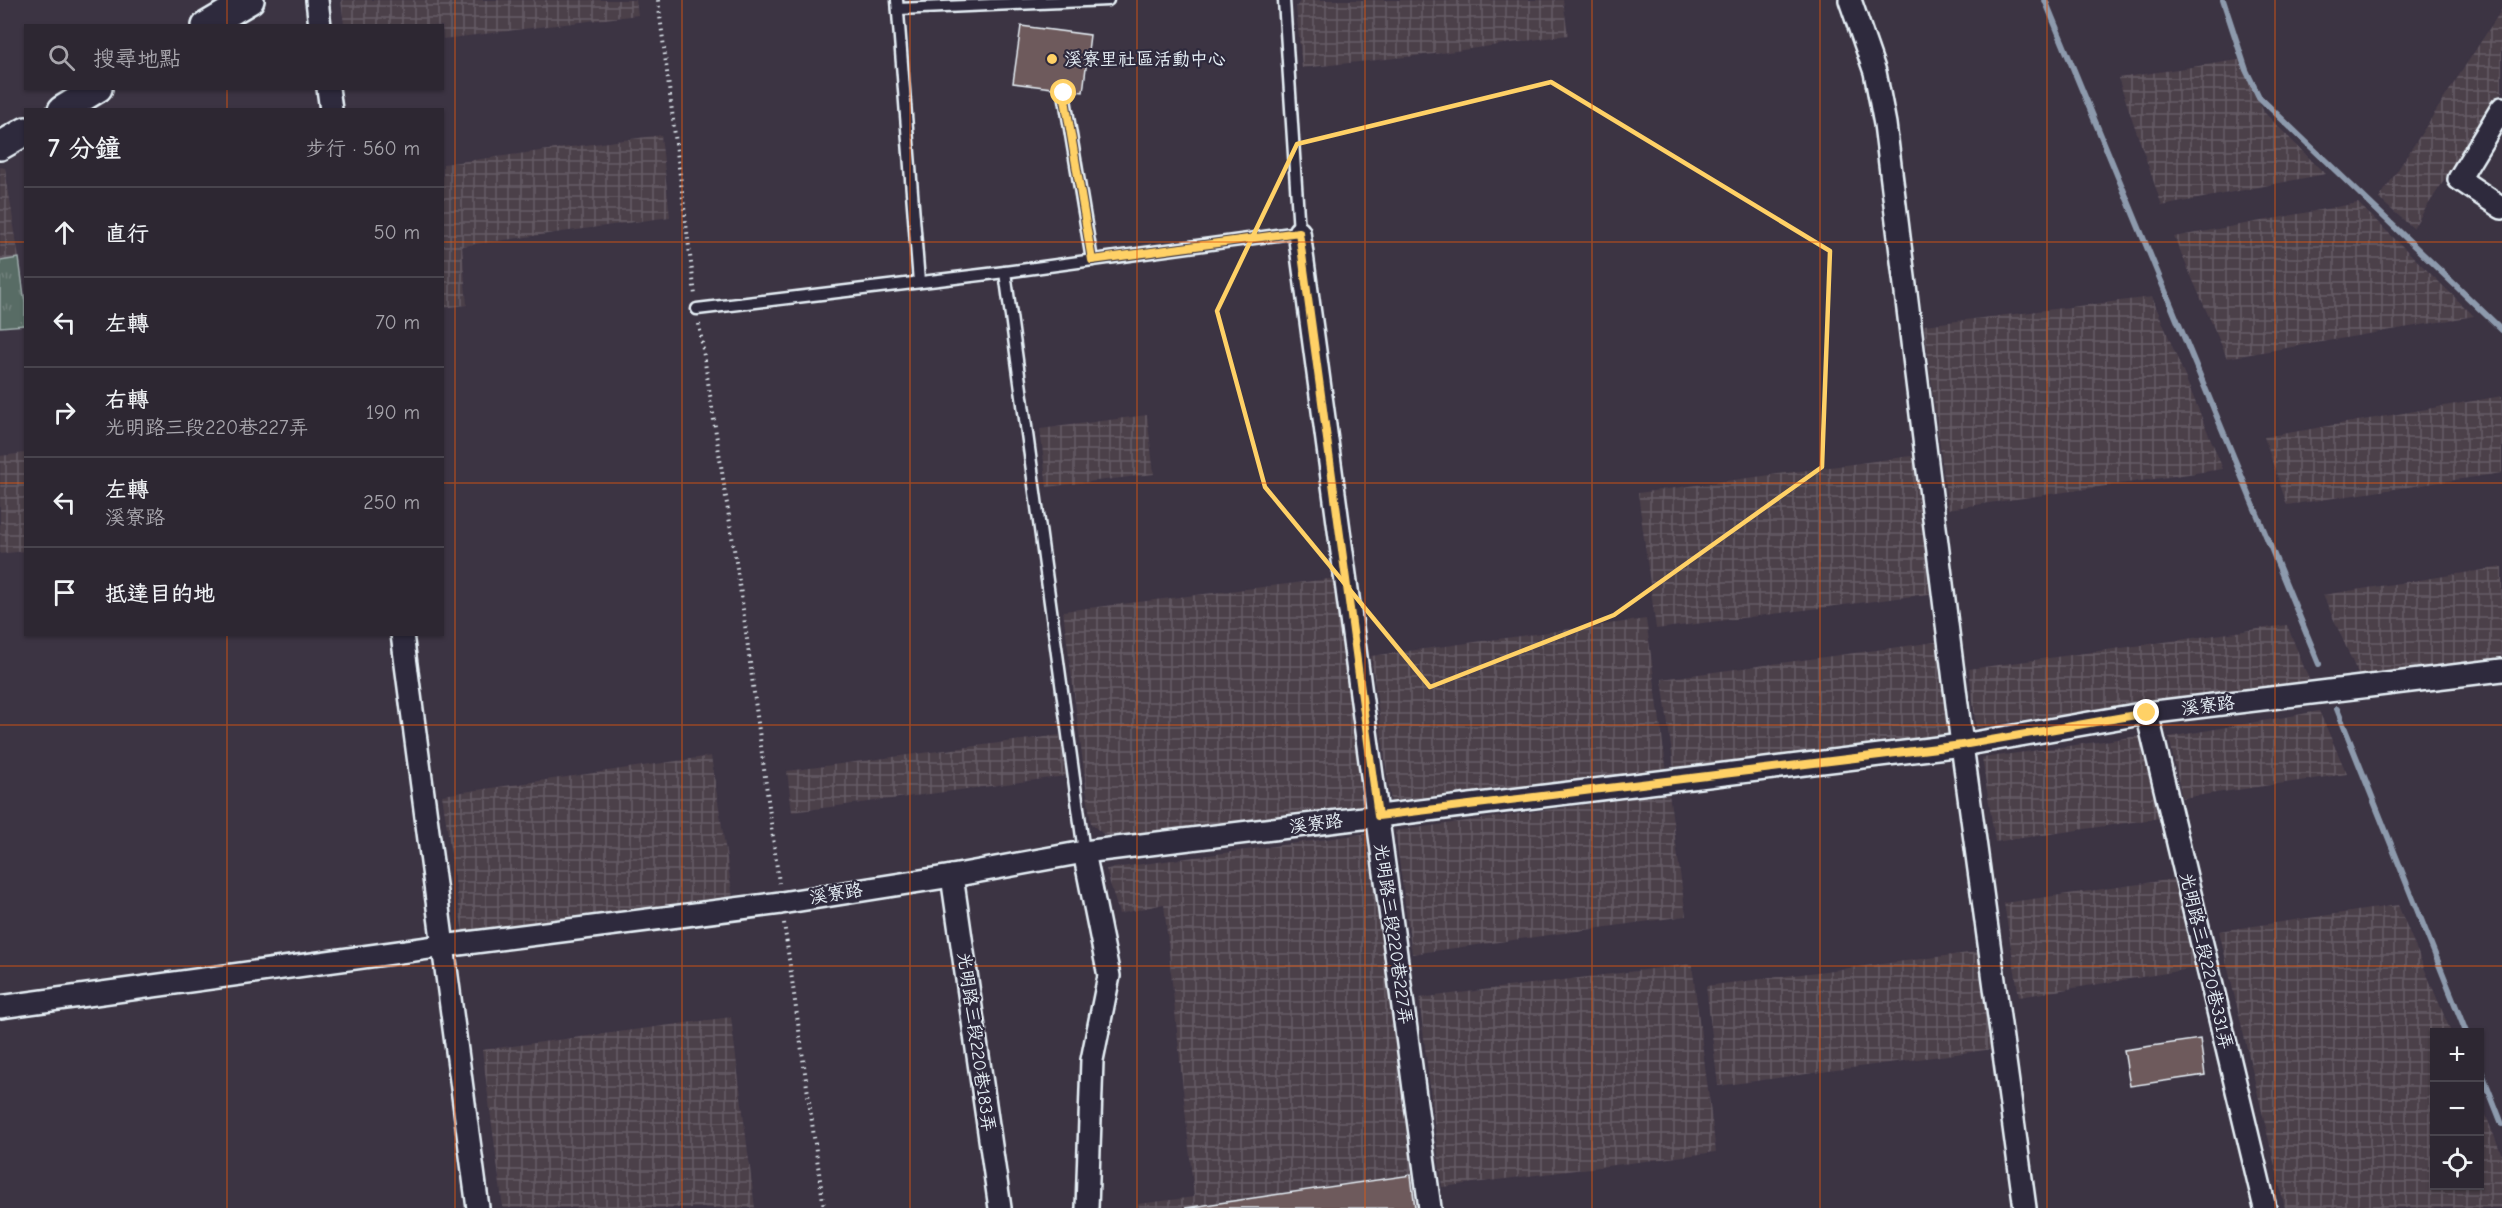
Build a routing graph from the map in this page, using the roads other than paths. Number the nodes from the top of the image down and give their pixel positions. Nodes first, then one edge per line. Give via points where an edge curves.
1 (250, 0) edge
2 (317, 0) edge
3 (1108, 0) edge
4 (1284, 0) edge
5 (1850, 0) edge
6 (897, 4) edge
7 (209, 24) edge
8 (320, 24) edge
9 (95, 90) edge
10 (328, 90) edge
11 (1064, 93) dead end
12 (65, 108) edge
13 (331, 108) edge
14 (2502, 108) edge
15 (24, 132) edge
16 (0, 146) edge
17 (2502, 208) edge
18 (1299, 232) junction
19 (1092, 260) junction
20 (1005, 272) junction
21 (919, 282) junction
22 (697, 309) road end
23 (402, 636) edge
24 (2502, 670) edge
25 (2147, 713) junction
26 (1962, 745) junction
27 (1378, 816) junction
28 (1084, 852) junction
29 (952, 876) junction
30 (443, 946) junction
31 (0, 1007) edge
32 (478, 1208) edge
33 (1000, 1208) edge
34 (1087, 1208) edge
35 (1430, 1208) edge
36 (2025, 1208) edge
37 (2265, 1208) edge

1 - 7 street
2 - 8 street
3 - 6 lane
4 - 18 lane
5 - 26 street via 1875,72 1885,124
6 - 21 lane
9 - 12 street
10 - 13 street
11 - 19 lane
14 - 17 street via 2459,179
15 - 16 street
18 - 19 lane
18 - 27 street, 光明路三段220巷227弄
19 - 20 lane
20 - 21 lane
20 - 28 lane
21 - 22 lane
23 - 30 street
24 - 25 street, 溪寮路
25 - 26 street, 溪寮路
25 - 37 street, 光明路三段220巷331弄
26 - 27 street, 溪寮路
26 - 36 street
27 - 28 street, 溪寮路
27 - 35 street, 光明路三段220巷227弄
28 - 29 street, 溪寮路
28 - 34 street via 1109,976 1092,1060
29 - 30 street, 溪寮路 via 781,903
29 - 33 street, 光明路三段220巷183弄
30 - 31 street, 溪寮路
30 - 32 street

